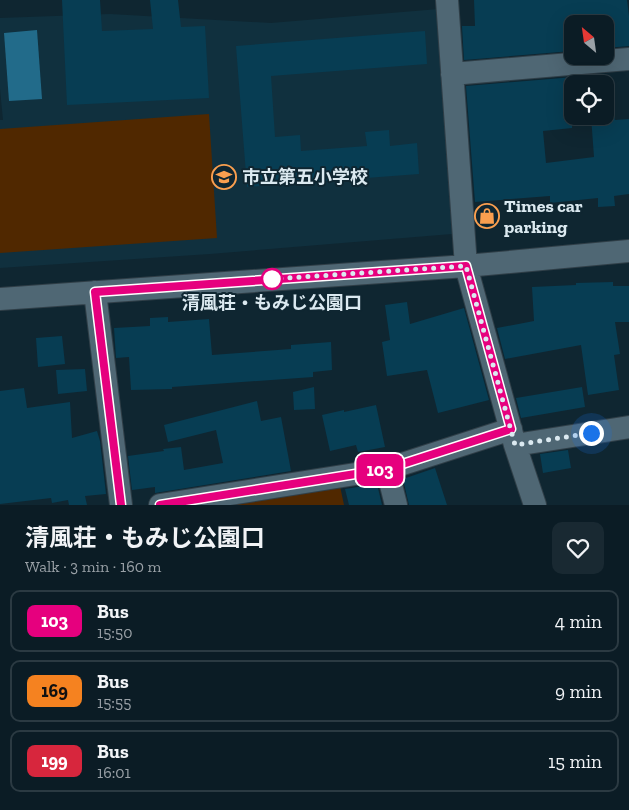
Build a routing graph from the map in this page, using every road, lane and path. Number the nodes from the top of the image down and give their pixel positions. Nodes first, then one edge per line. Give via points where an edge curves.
1 (447, 0) edge
2 (629, 59) edge
3 (452, 74) junction
4 (629, 251) edge
5 (466, 266) junction
6 (95, 292) junction
7 (0, 299) edge
8 (629, 427) edge
9 (513, 437) junction
10 (387, 469) junction
11 (121, 505) edge
12 (160, 505) edge
13 (396, 505) edge
14 (535, 505) edge

1 - 3 street
2 - 3 street
3 - 5 street
4 - 5 street
5 - 6 street
5 - 9 street
6 - 7 street
6 - 11 street
8 - 9 street
9 - 10 street
9 - 14 street
10 - 12 street
10 - 13 street

